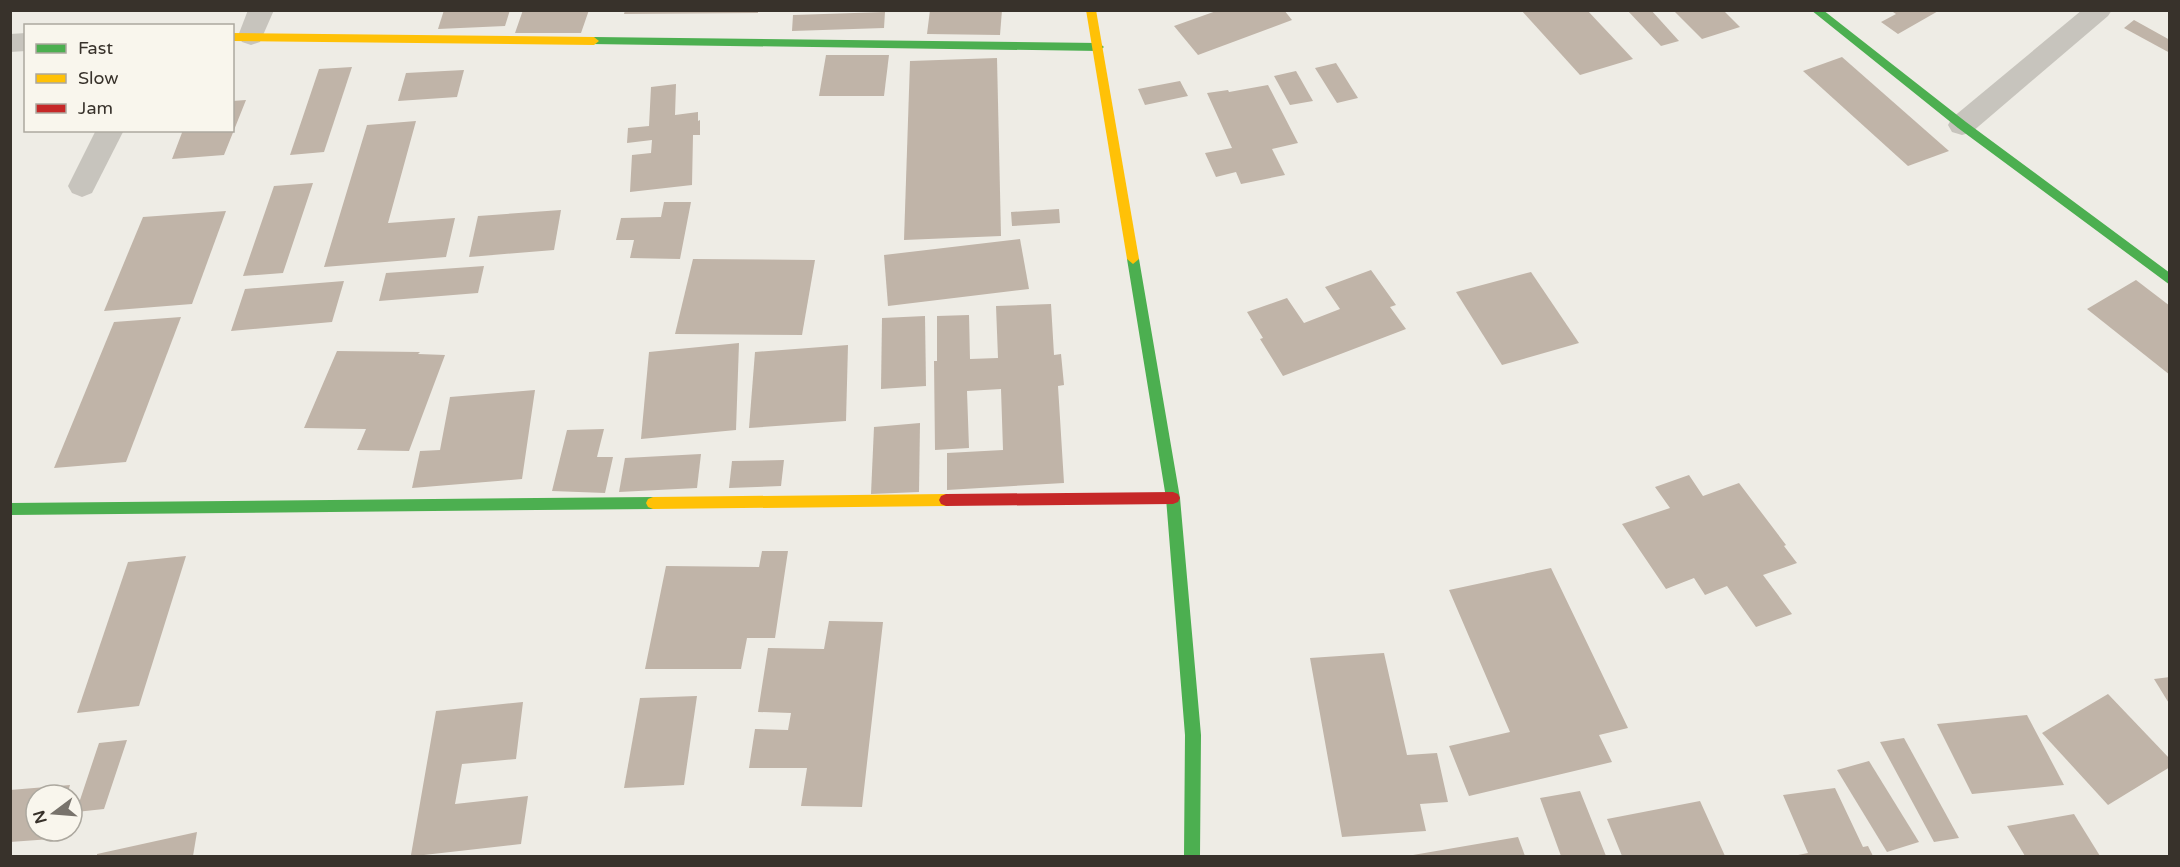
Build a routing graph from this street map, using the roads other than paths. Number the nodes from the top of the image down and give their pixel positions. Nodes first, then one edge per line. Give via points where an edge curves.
1 (261, 10) edge
2 (1091, 10) edge
3 (1816, 10) edge
4 (2099, 10) edge
5 (242, 37) edge
6 (1099, 47) junction
7 (1962, 125) junction
8 (109, 132) edge
9 (82, 186) dead end
10 (2169, 280) edge
11 (1173, 498) junction
12 (10, 509) edge
13 (1192, 856) edge

1 - 5 street
2 - 6 street
3 - 7 street
4 - 7 street
5 - 6 street
6 - 11 street
7 - 10 street
8 - 9 street
11 - 12 street
11 - 13 street via 1193,735

